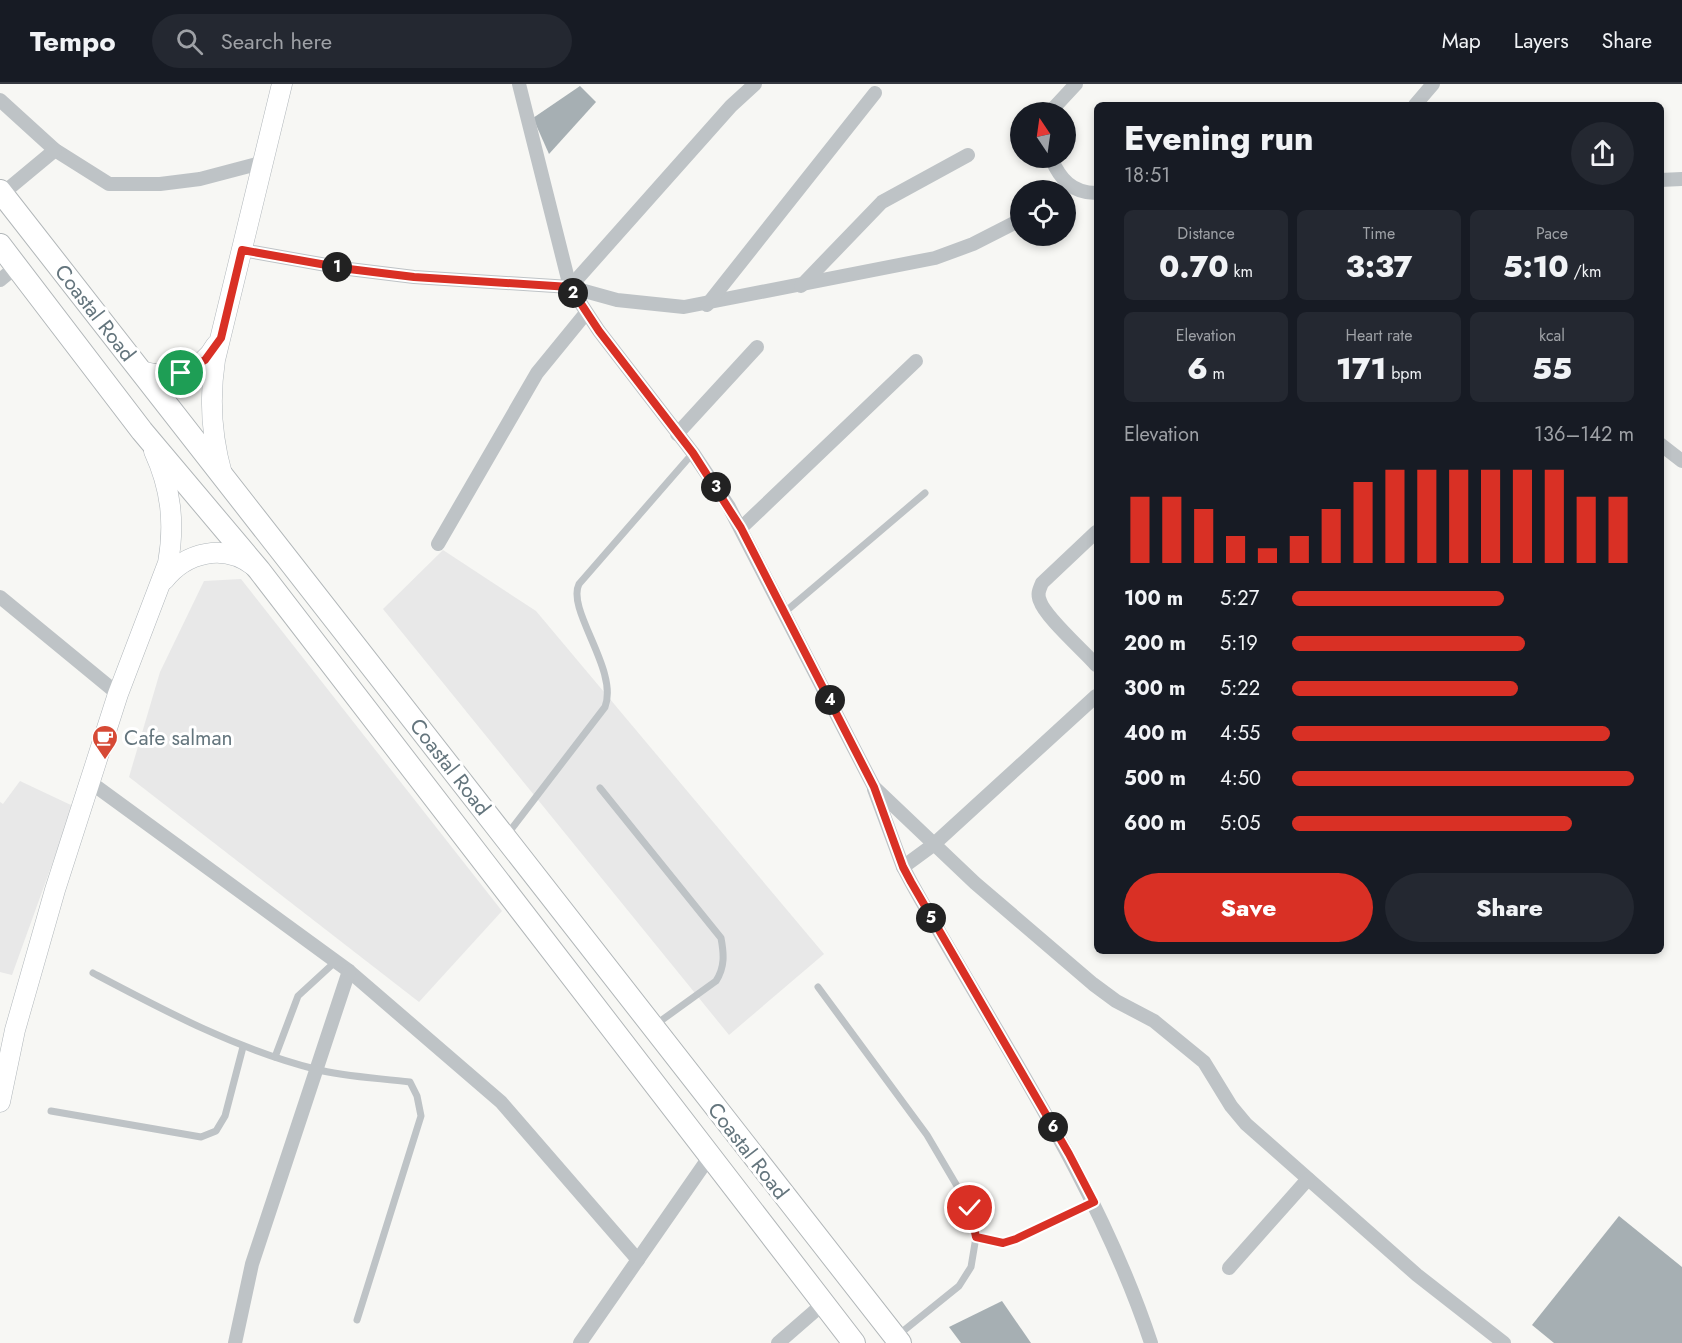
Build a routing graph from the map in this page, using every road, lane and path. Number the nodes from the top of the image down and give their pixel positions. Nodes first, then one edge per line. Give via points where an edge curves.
1 (282, 84) edge
2 (519, 84) edge
3 (755, 84) edge
4 (1053, 84) edge
5 (1076, 84) edge
6 (1433, 84) edge
7 (875, 93) dead end
8 (1065, 95) junction
9 (0, 100) edge
10 (1059, 102) edge
11 (1418, 102) edge
12 (55, 150) junction
13 (968, 154) dead end
14 (261, 163) junction
15 (1682, 179) edge
16 (1664, 180) edge
17 (1076, 190) edge
18 (1, 193) edge
19 (1094, 193) edge
20 (1010, 225) edge
21 (0, 245) edge
22 (242, 250) junction
23 (8, 273) edge
24 (801, 286) junction
25 (570, 287) junction
26 (707, 304) junction
27 (586, 313) junction
28 (221, 338) junction
29 (757, 347) dead end
30 (916, 361) dead end
31 (141, 371) junction
32 (142, 431) junction
33 (677, 434) junction
34 (1664, 447) edge
35 (693, 453) junction
36 (1682, 461) edge
37 (223, 475) junction
38 (925, 493) dead end
39 (741, 528) junction
40 (1094, 534) edge
41 (438, 544) dead end
42 (258, 570) junction
43 (162, 582) junction
44 (2, 603) edge
45 (785, 612) junction
46 (1094, 663) edge
47 (118, 694) junction
48 (1094, 698) edge
49 (90, 782) junction
50 (874, 787) junction
51 (600, 788) dead end
52 (505, 838) junction
53 (933, 845) junction
54 (903, 867) junction
55 (335, 962) junction
56 (349, 971) junction
57 (93, 973) dead end
58 (818, 987) dead end
59 (652, 1026) junction
60 (243, 1047) junction
61 (275, 1057) junction
62 (316, 1070) junction
63 (0, 1102) edge
64 (51, 1111) dead end
65 (710, 1156) junction
66 (1308, 1179) junction
67 (1094, 1202) junction
68 (976, 1237) junction
69 (638, 1260) junction
70 (1229, 1268) dead end
71 (824, 1303) junction
72 (357, 1320) dead end
73 (898, 1340) edge
74 (235, 1343) edge
75 (580, 1343) edge
76 (777, 1343) edge
77 (854, 1343) edge
78 (1151, 1343) edge
79 (1504, 1343) edge

1 - 14 main road
2 - 25 street
3 - 25 street
4 - 8 street
5 - 8 street
6 - 11 street
7 - 26 street
8 - 10 street
9 - 12 street
12 - 14 street via 109,184 200,179
12 - 18 street
13 - 24 street via 882,202
14 - 22 main road
15 - 16 street
17 - 19 street
18 - 31 highway, Coastal Road
20 - 24 street via 935,258
21 - 23 highway, Coastal Road
22 - 25 street via 414,277
22 - 28 main road
23 - 32 highway, Coastal Road
24 - 26 street
25 - 26 street via 617,300 684,307
25 - 27 street
27 - 33 street
27 - 41 street via 537,373
28 - 31 main road via 205,360 188,371 168,376
28 - 37 main road via 210,407
29 - 33 street
30 - 39 street
31 - 37 highway, Coastal Road
32 - 42 highway, Coastal Road
32 - 43 main road via 160,465 171,503 171,543
33 - 35 street
34 - 36 street
35 - 39 street
35 - 52 lane via 579,584 576,596 602,666 608,700
37 - 52 highway, Coastal Road
38 - 45 lane
39 - 45 street
40 - 46 street via 1042,583 1038,593 1049,614
42 - 43 main road via 226,553 201,554 179,564
42 - 65 highway, Coastal Road
43 - 47 main road
44 - 47 street
45 - 50 street
47 - 49 main road
48 - 53 street
49 - 55 street
49 - 63 main road via 18,1020
50 - 53 street
50 - 54 street
51 - 59 lane via 721,938 724,951 722,972 716,981
52 - 59 highway, Coastal Road
53 - 54 street
53 - 66 street via 1093,984 1180,1040 1204,1062 1246,1124
54 - 67 street
55 - 56 street
55 - 61 lane via 298,996
56 - 62 street
56 - 69 street via 501,1102
57 - 60 lane
58 - 68 lane via 927,1135 970,1208
59 - 73 highway, Coastal Road
60 - 61 lane
60 - 64 lane via 225,1116 216,1131 201,1137
61 - 62 lane
62 - 72 lane via 410,1082 421,1116
62 - 74 street via 252,1264
65 - 69 street
65 - 71 highway, Coastal Road
66 - 70 street
66 - 79 street via 1417,1275
67 - 68 lane via 1003,1243
67 - 78 street via 1134,1292
68 - 73 lane via 971,1267 959,1286
69 - 75 street
71 - 76 street
71 - 77 highway, Coastal Road

